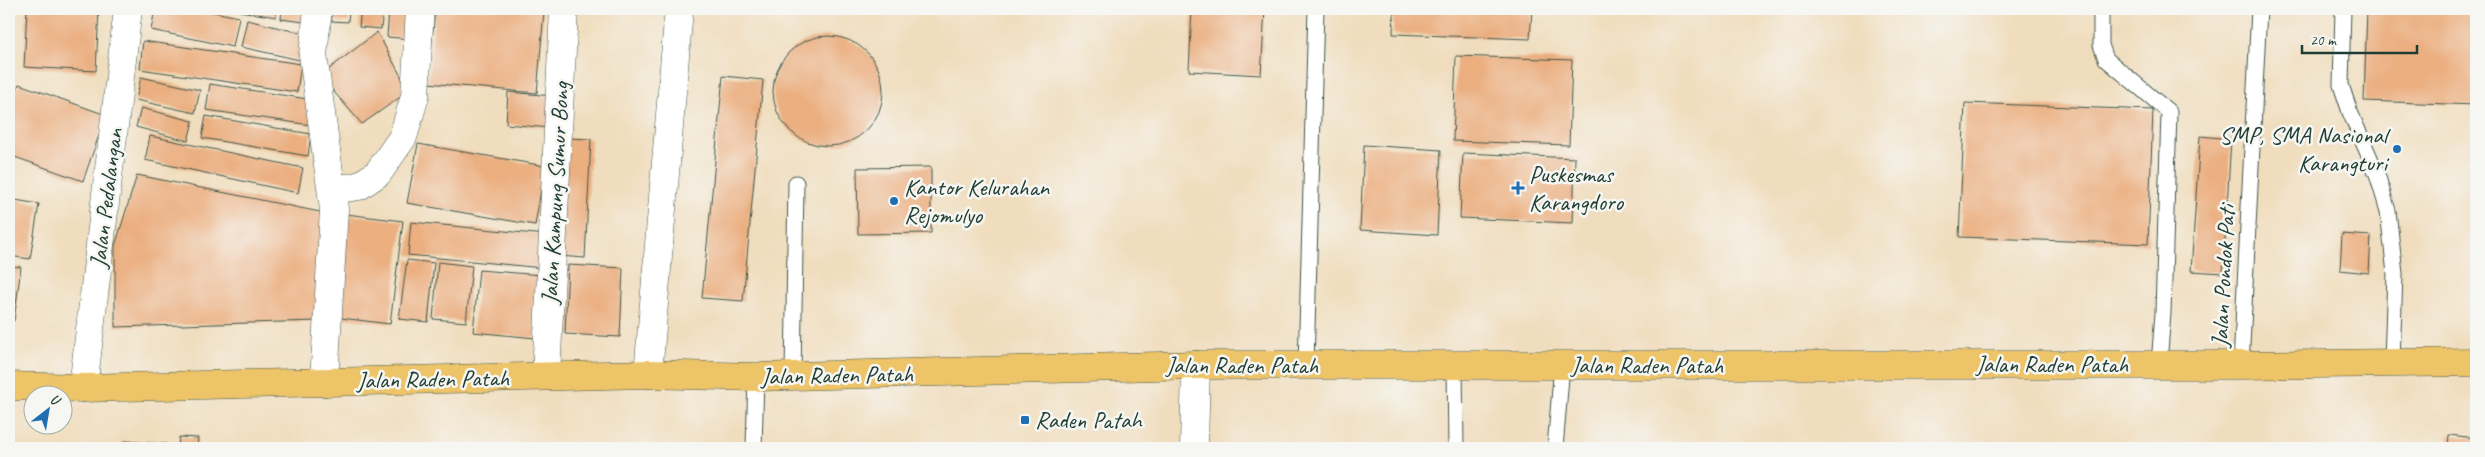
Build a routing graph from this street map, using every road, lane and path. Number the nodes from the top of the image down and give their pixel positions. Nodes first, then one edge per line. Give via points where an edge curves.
1 (128, 9) edge
2 (318, 9) edge
3 (420, 9) edge
4 (564, 9) edge
5 (679, 9) edge
6 (1316, 9) edge
7 (2101, 9) edge
8 (2259, 9) edge
9 (2343, 9) edge
10 (796, 183) dead end
11 (332, 190) junction
12 (2392, 362) junction
13 (2476, 362) edge
14 (2159, 364) junction
15 (1196, 365) junction
16 (1306, 365) junction
17 (1455, 365) junction
18 (1562, 365) junction
19 (2241, 365) junction
20 (648, 374) junction
21 (546, 376) junction
22 (793, 376) junction
23 (756, 377) junction
24 (324, 382) junction
25 (9, 386) edge
26 (83, 388) junction
27 (754, 448) edge
28 (1194, 448) edge
29 (1456, 448) edge
30 (1555, 448) edge

1 - 26 street, Jalan Pedalangan
2 - 11 street via 313,55
3 - 11 street via 415,96 403,137 378,173 359,186
4 - 21 street, Jalan Kampung Sumur Bong
5 - 20 street
6 - 16 lane
7 - 14 lane via 2101,45 2106,59 2169,112
8 - 19 lane, Jalan Pondok Pati
9 - 12 lane via 2342,85 2388,211 2395,274
10 - 22 lane
11 - 24 street via 334,209
12 - 13 highway, Jalan Raden Patah
12 - 19 highway, Jalan Raden Patah
14 - 18 highway, Jalan Raden Patah
14 - 19 highway, Jalan Raden Patah
15 - 16 highway, Jalan Raden Patah
15 - 22 highway, Jalan Raden Patah
15 - 28 street
16 - 17 highway, Jalan Raden Patah
17 - 18 highway, Jalan Raden Patah
17 - 29 lane
18 - 30 lane
20 - 21 highway, Jalan Raden Patah
20 - 23 highway, Jalan Raden Patah
21 - 24 highway, Jalan Raden Patah
22 - 23 highway, Jalan Raden Patah
23 - 27 lane
24 - 26 highway, Jalan Raden Patah
25 - 26 highway, Jalan Raden Patah

